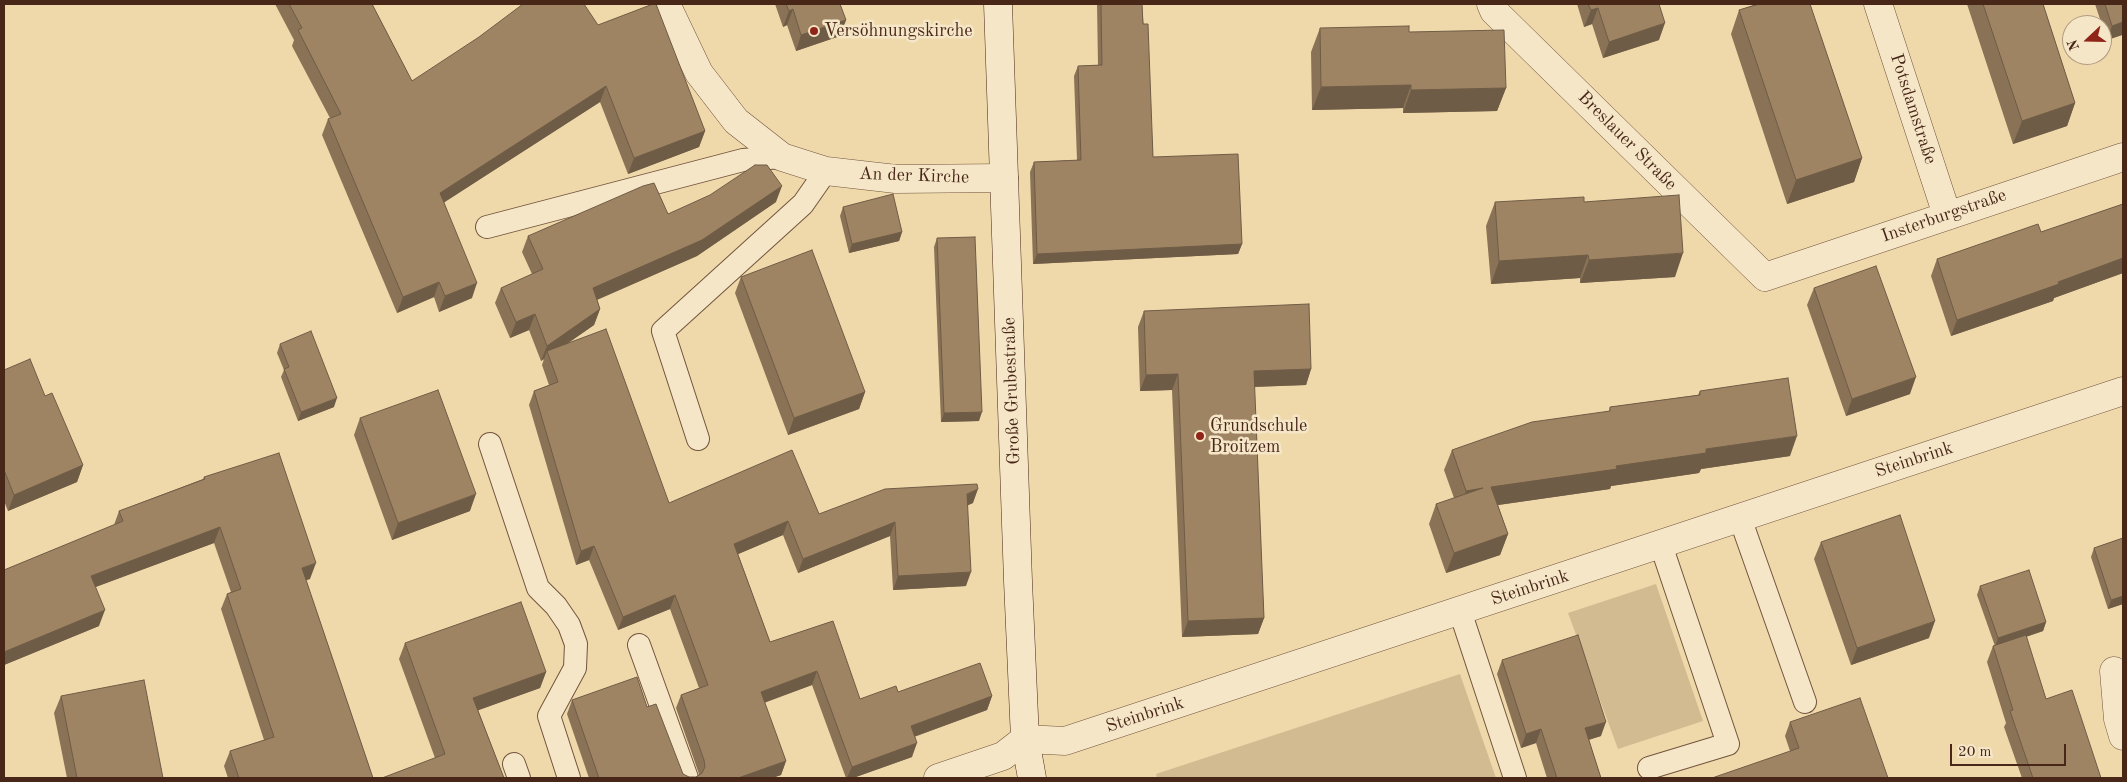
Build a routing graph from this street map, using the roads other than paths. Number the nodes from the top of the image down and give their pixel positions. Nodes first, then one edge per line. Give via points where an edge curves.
1 (666, 4) edge
2 (998, 4) edge
3 (1491, 4) edge
4 (1878, 4) edge
5 (2123, 156) edge
6 (782, 157) junction
7 (826, 171) junction
8 (1004, 178) junction
9 (1947, 215) junction
10 (487, 227) dead end
11 (1764, 278) joint
12 (2123, 391) edge
13 (698, 439) dead end
14 (490, 444) dead end
15 (1740, 518) junction
16 (1661, 544) junction
17 (1460, 611) junction
18 (639, 645) dead end
19 (2114, 671) dead end
20 (1805, 702) dead end
21 (2123, 736) edge
22 (1025, 740) junction
23 (1649, 768) dead end
24 (569, 778) edge
25 (687, 778) edge
26 (938, 778) edge
27 (1032, 778) edge
28 (1521, 778) edge

1 - 6 street, An der Kirche via 699,73 736,121
2 - 8 street, Große Grubestraße
3 - 11 street, Breslauer Straße via 1494,11
4 - 9 street, Potsdamstraße
5 - 9 street, Insterburgstraße
6 - 7 street, An der Kirche
6 - 10 lane via 744,160
7 - 8 street, An der Kirche via 896,179
7 - 13 lane via 803,204 663,331
8 - 22 street, Große Grubestraße
9 - 11 street, Insterburgstraße
12 - 15 street, Steinbrink
14 - 24 lane via 538,588 569,625 576,644 575,668 549,716
15 - 16 street, Steinbrink
15 - 20 lane
16 - 17 street, Steinbrink
16 - 23 lane via 1728,744
17 - 22 street, Steinbrink via 1065,741
17 - 28 lane
18 - 25 lane
19 - 21 street via 2118,720
22 - 26 street via 1003,756
22 - 27 street, Große Grubestraße

